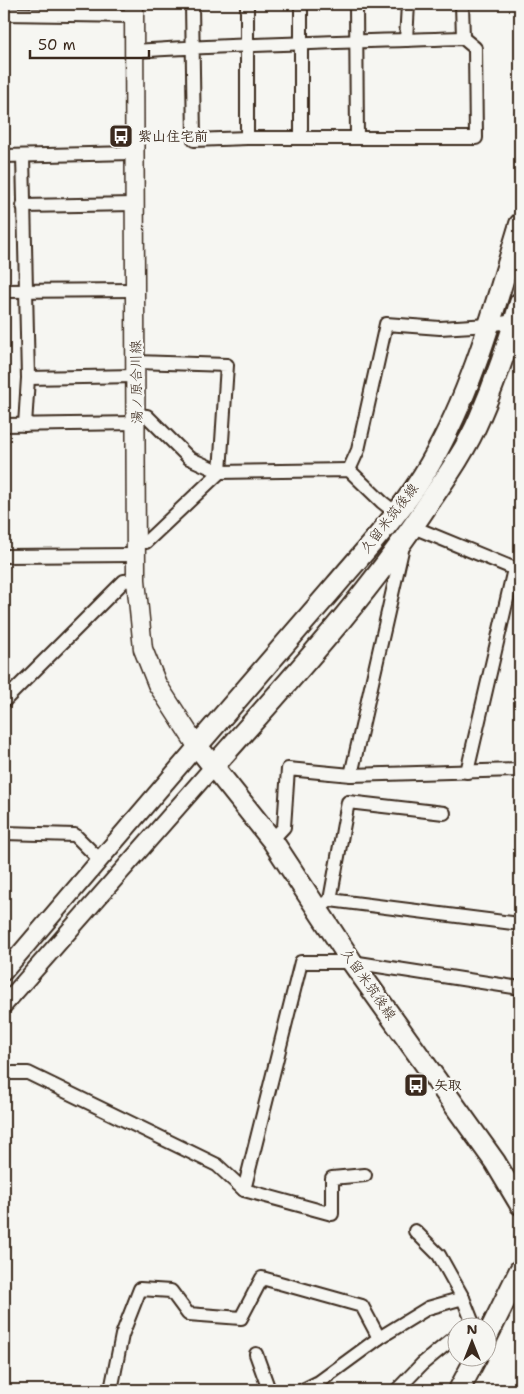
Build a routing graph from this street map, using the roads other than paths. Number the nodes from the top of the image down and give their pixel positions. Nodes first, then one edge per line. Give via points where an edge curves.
1 (192, 4) edge
2 (247, 4) edge
3 (301, 4) edge
4 (356, 4) edge
5 (408, 4) edge
6 (462, 4) edge
7 (134, 10) edge
8 (4, 14) edge
9 (462, 38) junction
10 (406, 40) junction
11 (356, 41) junction
12 (301, 43) junction
13 (247, 45) junction
14 (193, 47) junction
15 (134, 51) junction
16 (247, 138) junction
17 (301, 138) junction
18 (357, 138) junction
19 (132, 153) junction
20 (4, 156) edge
21 (23, 156) junction
22 (134, 204) junction
23 (23, 206) junction
24 (520, 224) edge
25 (136, 290) junction
26 (4, 291) edge
27 (24, 291) junction
28 (519, 314) edge
29 (489, 325) junction
30 (136, 369) junction
31 (28, 378) junction
32 (137, 419) junction
33 (4, 425) edge
34 (25, 425) junction
35 (349, 470) junction
36 (220, 472) junction
37 (396, 513) junction
38 (409, 534) junction
39 (136, 548) junction
40 (4, 556) edge
41 (517, 570) edge
42 (136, 580) junction
43 (4, 701) edge
44 (197, 746) junction
45 (213, 767) junction
46 (520, 770) edge
47 (466, 772) junction
48 (351, 775) junction
49 (444, 813) dead end
50 (4, 833) edge
51 (272, 840) junction
52 (100, 860) junction
53 (323, 905) junction
54 (520, 924) edge
55 (352, 962) junction
56 (4, 972) edge
57 (520, 988) edge
58 (4, 1005) edge
59 (4, 1073) edge
60 (366, 1175) dead end
61 (244, 1190) junction
62 (520, 1204) edge
63 (415, 1231) dead end
64 (520, 1270) edge
65 (463, 1298) junction
66 (470, 1316) edge
67 (495, 1316) edge
68 (380, 1338) junction
69 (446, 1344) edge
70 (256, 1354) dead end
71 (472, 1366) edge
72 (111, 1390) edge
73 (269, 1390) edge
74 (303, 1390) edge
75 (397, 1390) edge
76 (460, 1390) edge

1 - 14 street
2 - 13 street
3 - 12 street
4 - 11 street
5 - 10 street
6 - 9 street
7 - 8 street
7 - 15 main road, 湯ノ原合川線
9 - 10 street
9 - 18 street via 475,48 476,138
10 - 11 street
11 - 12 street
11 - 18 street
12 - 13 street
12 - 17 street
13 - 14 street
13 - 16 street
14 - 15 street
14 - 16 street via 194,140
15 - 19 main road, 湯ノ原合川線
16 - 17 street
17 - 18 street
19 - 21 street
19 - 22 main road, 湯ノ原合川線
20 - 21 street
21 - 23 street
22 - 23 street
22 - 25 main road, 湯ノ原合川線
23 - 27 street
24 - 29 main road, 久留米筑後線
25 - 27 street
25 - 30 main road, 湯ノ原合川線
26 - 27 street
27 - 31 street
28 - 29 street
28 - 38 main road, 久留米筑後線 via 480,418
29 - 35 street via 440,328 386,324 358,450
29 - 37 main road, 久留米筑後線 via 463,398 430,464
30 - 31 street
30 - 32 main road, 湯ノ原合川線
30 - 36 street via 228,365
31 - 34 street
32 - 34 street
32 - 36 street via 147,416 189,458
32 - 39 main road, 湯ノ原合川線
33 - 34 street
35 - 36 street
35 - 37 street
36 - 39 street
37 - 44 main road, 久留米筑後線
38 - 41 street
38 - 45 main road, 久留米筑後線 via 341,621
38 - 48 street
39 - 40 street
39 - 42 main road, 湯ノ原合川線
41 - 47 street
42 - 43 street via 124,581
42 - 44 main road, 湯ノ原合川線 via 144,649 156,684
44 - 45 main road, 久留米筑後線
44 - 52 street
45 - 51 main road, 久留米筑後線
45 - 58 street
46 - 47 street
47 - 48 street
48 - 51 street via 288,769 284,827
49 - 53 street via 348,802
50 - 52 street via 75,836
51 - 53 main road, 久留米筑後線
52 - 56 street
53 - 54 street
53 - 55 main road, 久留米筑後線
55 - 57 street
55 - 61 street via 301,962
55 - 62 main road, 久留米筑後線 via 495,1162
59 - 61 street via 28,1073 217,1165
60 - 61 street via 332,1178 332,1214
63 - 65 street via 439,1255
64 - 67 main road
65 - 66 street
65 - 68 street via 428,1308
68 - 72 street via 362,1306 262,1278 241,1318 188,1314 170,1291 140,1289 122,1335
68 - 74 street
69 - 75 street
70 - 73 street
71 - 76 main road

